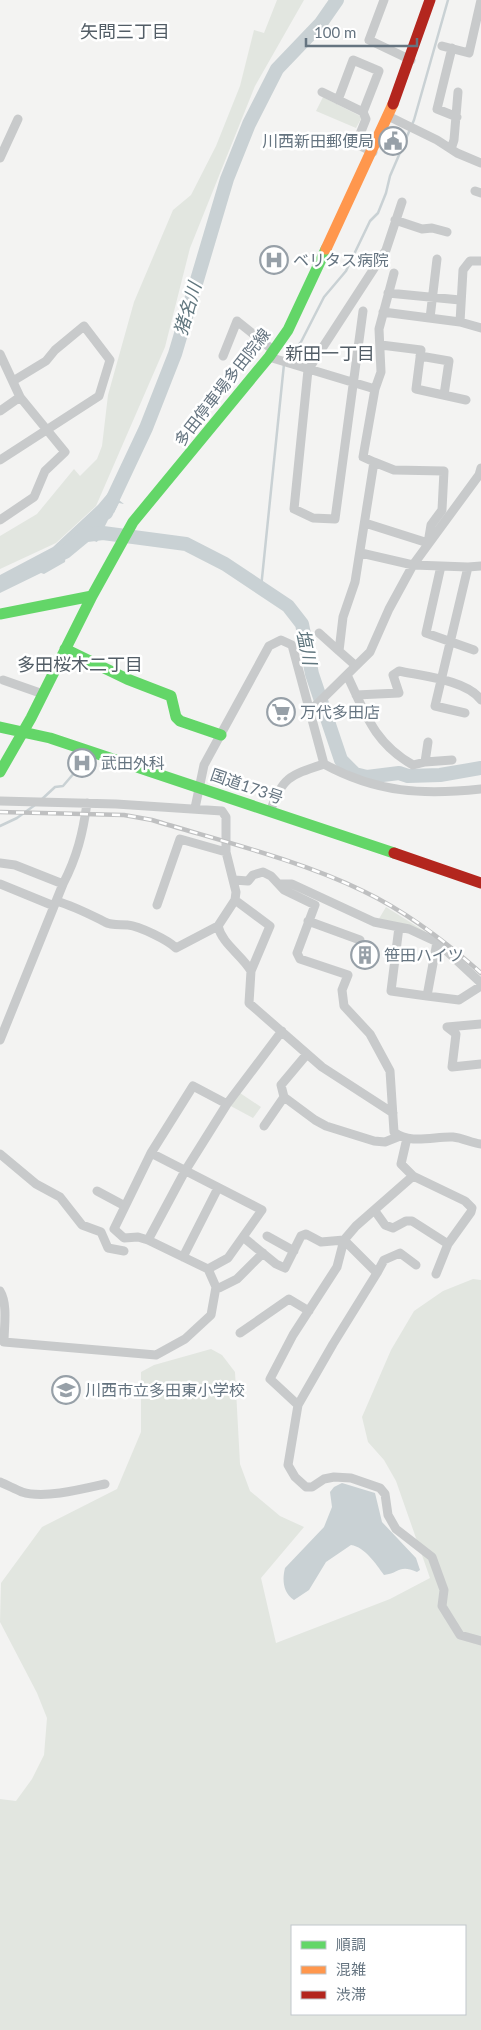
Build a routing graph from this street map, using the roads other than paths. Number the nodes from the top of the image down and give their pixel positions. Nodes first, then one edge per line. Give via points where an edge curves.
1 (384, 0) edge
2 (430, 0) edge
3 (481, 0) edge
4 (442, 46) dead end
5 (452, 48) junction
6 (411, 60) junction
7 (322, 92) dead end
8 (458, 92) dead end
9 (338, 100) junction
10 (362, 112) junction
11 (388, 116) junction
12 (456, 117) junction
13 (18, 119) dead end
14 (451, 149) junction
15 (373, 152) junction
16 (0, 158) edge
17 (481, 163) edge
18 (402, 202) dead end
19 (395, 220) junction
20 (447, 232) dead end
21 (437, 259) dead end
22 (481, 261) edge
23 (394, 272) dead end
24 (388, 294) junction
25 (432, 298) junction
26 (460, 300) junction
27 (363, 311) dead end
28 (383, 312) junction
29 (430, 318) junction
30 (460, 322) junction
31 (481, 328) edge
32 (381, 345) junction
33 (0, 354) edge
34 (271, 354) junction
35 (223, 356) dead end
36 (420, 356) junction
37 (308, 370) junction
38 (13, 381) junction
39 (353, 383) junction
40 (375, 390) junction
41 (444, 395) junction
42 (20, 398) junction
43 (466, 400) dead end
44 (0, 411) edge
45 (46, 430) junction
46 (0, 460) edge
47 (374, 462) junction
48 (481, 468) edge
49 (0, 520) edge
50 (366, 522) junction
51 (428, 542) junction
52 (361, 553) junction
53 (413, 565) junction
54 (441, 566) junction
55 (481, 566) edge
56 (468, 567) junction
57 (92, 596) junction
58 (0, 614) edge
59 (319, 633) dead end
60 (450, 641) junction
61 (65, 649) junction
62 (474, 650) dead end
63 (339, 651) junction
64 (356, 666) junction
65 (347, 675) junction
66 (441, 679) junction
67 (3, 680) dead end
68 (43, 694) junction
69 (356, 696) junction
70 (481, 700) edge
71 (310, 711) junction
72 (465, 713) dead end
73 (0, 717) edge
74 (0, 727) edge
75 (25, 728) junction
76 (221, 735) junction
77 (428, 742) dead end
78 (452, 760) dead end
79 (425, 762) junction
80 (324, 764) junction
81 (0, 772) edge
82 (200, 784) junction
83 (481, 789) edge
84 (0, 801) edge
85 (86, 803) junction
86 (195, 808) junction
87 (272, 808) junction
88 (226, 852) junction
89 (0, 863) edge
90 (234, 880) junction
91 (481, 880) edge
92 (0, 884) edge
93 (63, 884) junction
94 (280, 884) junction
95 (235, 900) junction
96 (55, 903) junction
97 (157, 905) dead end
98 (308, 921) junction
99 (218, 926) junction
100 (399, 927) junction
101 (360, 940) dead end
102 (437, 942) junction
103 (251, 971) junction
104 (481, 985) edge
105 (427, 996) junction
106 (481, 1024) edge
107 (282, 1031) junction
108 (0, 1040) edge
109 (307, 1054) junction
110 (481, 1064) edge
111 (284, 1097) junction
112 (227, 1104) junction
113 (393, 1113) junction
114 (264, 1126) dead end
115 (403, 1137) junction
116 (481, 1144) edge
117 (151, 1153) junction
118 (0, 1154) edge
119 (186, 1171) junction
120 (414, 1176) junction
121 (218, 1188) junction
122 (97, 1191) dead end
123 (125, 1206) junction
124 (375, 1211) junction
125 (267, 1236) dead end
126 (243, 1237) junction
127 (148, 1240) junction
128 (344, 1240) junction
129 (448, 1244) junction
130 (124, 1251) dead end
131 (294, 1251) junction
132 (263, 1253) junction
133 (183, 1257) junction
134 (416, 1265) dead end
135 (208, 1269) junction
136 (377, 1273) junction
137 (436, 1274) dead end
138 (219, 1288) dead end
139 (0, 1291) edge
140 (309, 1311) junction
141 (240, 1333) dead end
142 (2, 1341) edge
143 (298, 1405) junction
144 (0, 1482) edge
145 (106, 1484) dead end
146 (481, 1640) edge

1 - 6 street via 369,40
2 - 6 main road, 多田停車場多田院線
3 - 5 street via 469,53
4 - 5 street
5 - 12 street via 437,109
6 - 11 main road, 多田停車場多田院線
7 - 9 street
8 - 12 street
9 - 10 street
9 - 10 street via 353,60 379,71
10 - 15 street via 366,119 356,144
11 - 14 street
11 - 15 main road, 多田停車場多田院線
12 - 14 street
13 - 16 street
14 - 17 street
15 - 34 main road, 多田停車場多田院線 via 311,285 288,330
18 - 19 street
19 - 20 street via 422,229
19 - 37 street via 386,250
21 - 25 street
22 - 26 street via 466,263
23 - 24 street
24 - 25 street
24 - 28 street
25 - 26 street
25 - 29 street
26 - 30 street
27 - 39 street
28 - 29 street
28 - 32 street via 379,329
29 - 30 street
30 - 31 street
32 - 36 street via 421,350
32 - 40 street via 382,372
33 - 38 street
34 - 35 street via 237,321
34 - 37 street
34 - 57 main road, 多田停車場多田院線 via 133,522
36 - 41 street via 416,389
36 - 41 street via 449,361
37 - 39 street
37 - 39 street via 294,509 313,518 335,519
38 - 42 street
38 - 45 street via 46,361 84,326 110,360 99,396
39 - 40 street
40 - 47 street via 363,457
41 - 43 street
42 - 44 street
42 - 45 street
45 - 46 street
45 - 49 street via 65,452 45,471 34,498
47 - 50 street
47 - 51 street via 394,470 444,471 442,510 431,525
48 - 51 street
50 - 51 street
50 - 52 street
51 - 53 street
52 - 53 street
52 - 63 street via 343,617
53 - 54 street
53 - 64 street via 370,652
54 - 56 street
54 - 60 street via 426,633
55 - 56 street
56 - 60 street
57 - 58 main road
57 - 61 main road, 多田停車場多田院線
59 - 63 street
60 - 62 street
60 - 66 street
61 - 68 main road, 多田停車場多田院線
61 - 76 main road via 171,696 180,721
63 - 64 street
64 - 65 street
65 - 69 street
65 - 71 street
66 - 69 street via 399,671 393,675 399,693
66 - 70 street via 476,692
66 - 72 street via 435,706
67 - 68 street
68 - 75 main road, 多田停車場多田院線
69 - 79 street via 373,731 398,756 413,764
71 - 76 street via 292,645 281,640 270,646
71 - 80 street
73 - 75 main road, 国道173号
74 - 75 main road, 国道173号
75 - 81 main road, 多田停車場多田院線
75 - 82 main road, 国道173号
76 - 82 street via 204,765
77 - 79 street
78 - 79 street
80 - 83 street via 349,776 408,792 440,794
80 - 87 street via 296,773 278,790
82 - 86 street
82 - 87 main road, 国道173号
84 - 85 street
85 - 86 street
85 - 93 street via 75,861
86 - 88 street via 222,811 226,817
87 - 91 main road, 国道173号
88 - 90 street
88 - 97 street via 180,839
89 - 93 street via 15,865
90 - 94 street via 248,881 253,875 263,872
90 - 95 street
92 - 96 street
93 - 96 street
94 - 98 street via 284,890 315,905
94 - 100 street via 292,884 374,922
95 - 99 street
95 - 103 street via 270,926
96 - 99 street via 97,916 110,924 140,927 169,941 176,948
96 - 108 street
98 - 101 street
98 - 113 street via 297,953 300,959 348,975 342,990 344,1006 370,1034 390,1071
99 - 103 street via 220,935
100 - 102 street
100 - 105 street via 391,991
102 - 104 street
102 - 105 street
103 - 107 street via 249,1003
104 - 105 street via 459,1000
106 - 110 street via 447,1027 456,1034 452,1067
107 - 109 street
107 - 112 street
109 - 111 street via 281,1085
109 - 113 street via 322,1068
111 - 114 street
111 - 115 street via 326,1126 374,1141
112 - 117 street via 193,1086
112 - 119 street
113 - 115 street via 394,1132
115 - 116 street via 451,1137
115 - 120 street via 401,1164
117 - 119 street
117 - 123 street
118 - 130 street via 36,1184 60,1197 82,1225 101,1232 108,1248
119 - 121 street
119 - 127 street
120 - 124 street
120 - 129 street via 465,1201 472,1208
121 - 126 street via 262,1210
121 - 133 street
122 - 123 street
123 - 127 street via 114,1229 124,1238
124 - 128 street
124 - 129 street via 385,1225 393,1228 412,1221
125 - 131 street
126 - 132 street
126 - 135 street via 228,1258
127 - 133 street
128 - 131 street via 321,1242 306,1234 301,1236
128 - 136 street
128 - 140 street via 337,1267
129 - 137 street
131 - 132 street via 285,1268
132 - 138 street via 238,1280
133 - 135 street
134 - 136 street via 400,1253 384,1260
135 - 142 street via 216,1288 211,1315 185,1339 156,1355
136 - 143 street
139 - 142 street via 4,1311
140 - 141 street via 289,1299
140 - 143 street via 270,1379
143 - 146 street via 289,1470 306,1487 334,1477 351,1478 380,1488 385,1494 388,1516 396,1529 432,1557 444,1590 442,1606 460,1635
144 - 145 street via 34,1494

